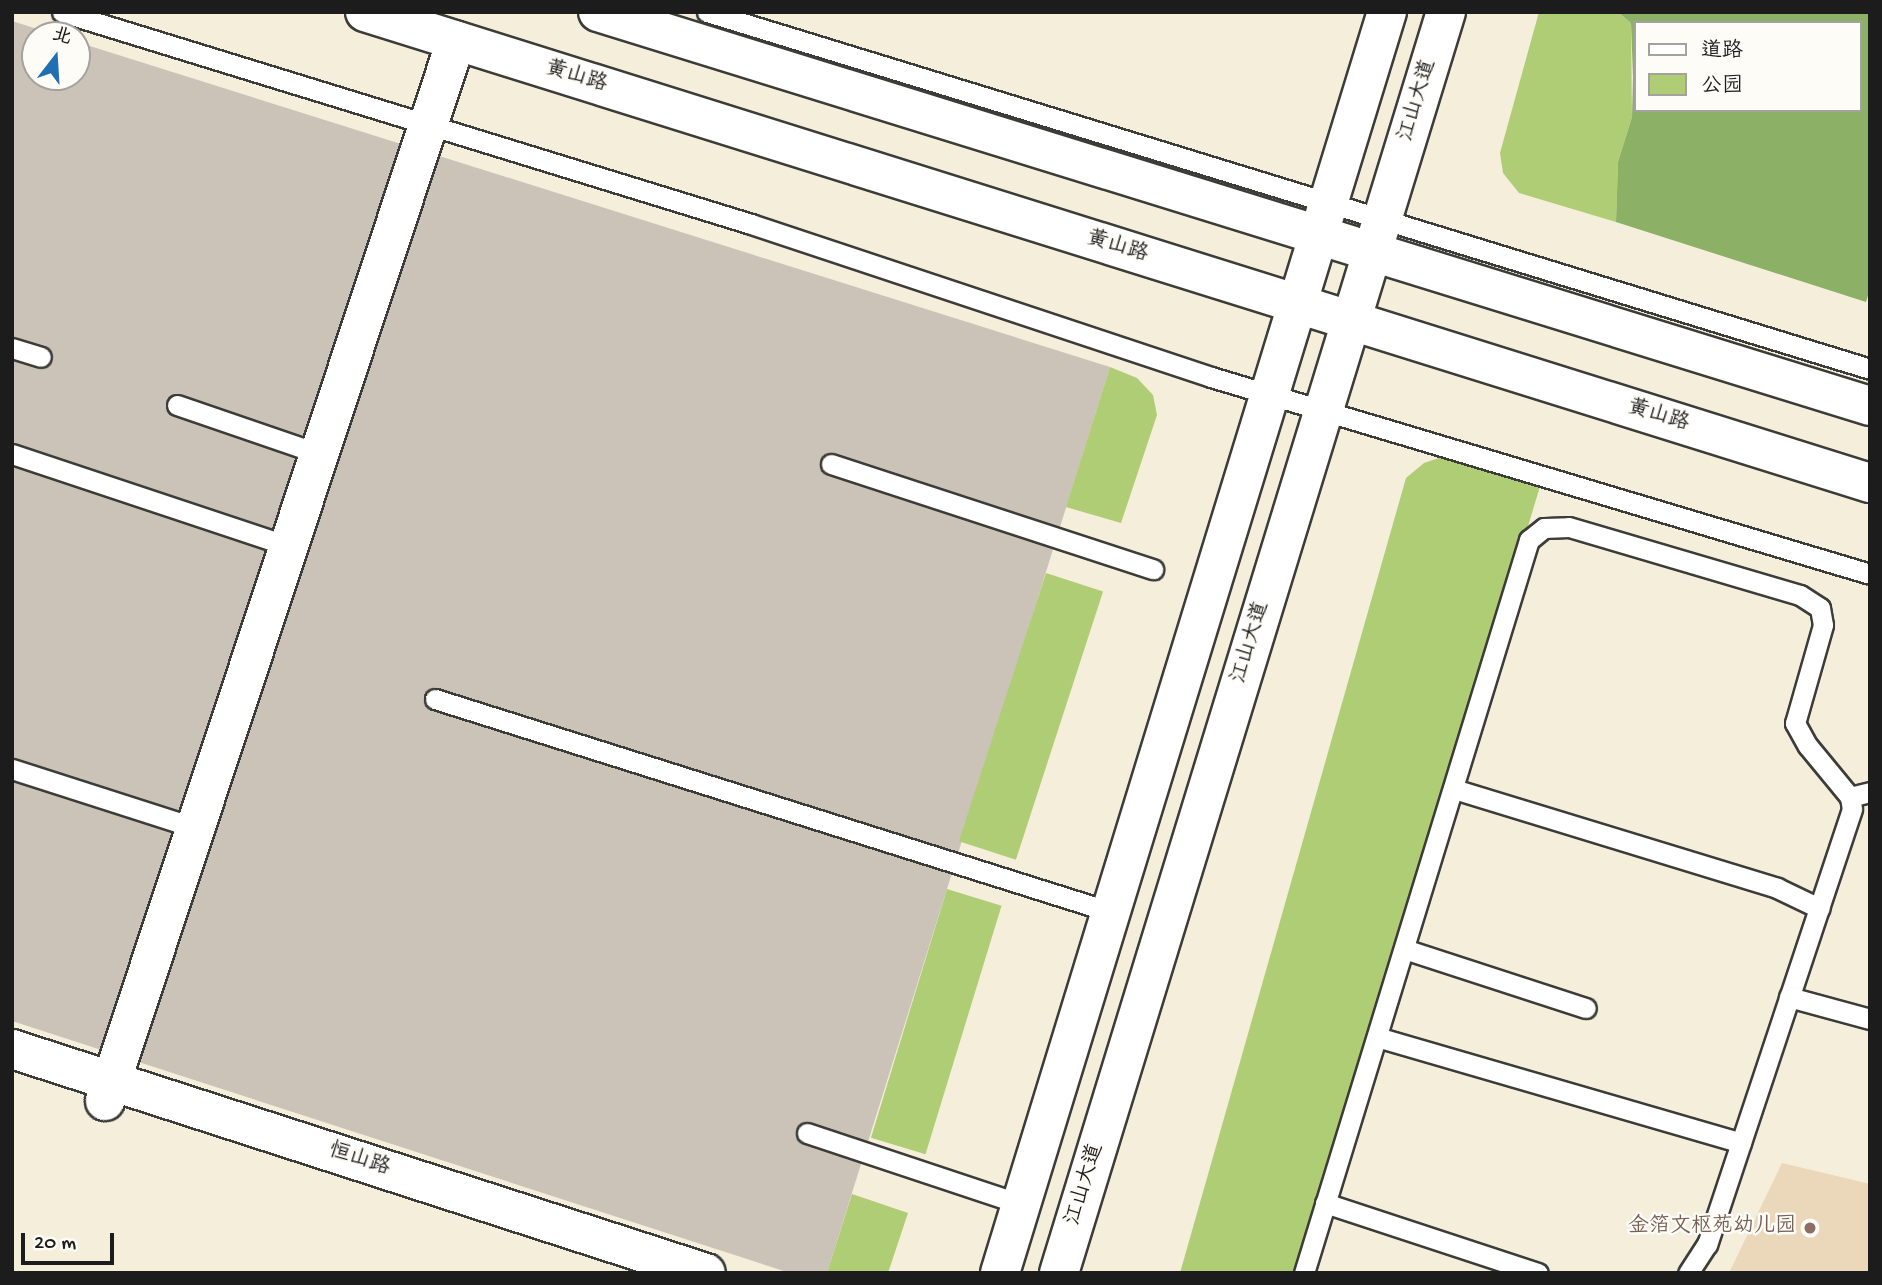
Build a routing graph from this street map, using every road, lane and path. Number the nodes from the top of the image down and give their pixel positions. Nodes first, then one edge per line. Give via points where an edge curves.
1 (62, 12) edge
2 (365, 12) edge
3 (597, 12) edge
4 (707, 12) edge
5 (1387, 12) edge
6 (1446, 12) edge
7 (456, 41) junction
8 (428, 125) junction
9 (1324, 219) junction
10 (1378, 235) junction
11 (1298, 304) junction
12 (1351, 321) junction
13 (12, 348) edge
14 (41, 357) dead end
15 (1870, 369) edge
16 (1270, 394) junction
17 (177, 405) dead end
18 (1870, 406) edge
19 (1323, 411) junction
20 (12, 454) edge
21 (320, 454) junction
22 (831, 464) dead end
23 (1870, 482) edge
24 (289, 546) junction
25 (1153, 569) dead end
26 (1870, 575) edge
27 (435, 699) dead end
28 (12, 769) edge
29 (1454, 789) junction
30 (1870, 792) edge
31 (1850, 797) junction
32 (195, 828) junction
33 (1819, 908) junction
34 (1111, 912) junction
35 (1404, 949) junction
36 (1789, 998) junction
37 (1586, 1007) dead end
38 (1870, 1019) edge
39 (1377, 1037) junction
40 (12, 1049) edge
41 (12, 1071) edge
42 (109, 1091) junction
43 (807, 1133) dead end
44 (1741, 1143) junction
45 (1325, 1203) junction
46 (1021, 1204) junction
47 (635, 1273) edge
48 (706, 1273) edge
49 (1000, 1273) edge
50 (1059, 1273) edge
51 (1304, 1273) edge
52 (1538, 1273) edge
53 (1688, 1273) edge

1 - 8 lane
2 - 7 main road, 黄山路
3 - 9 main road
4 - 9 lane
5 - 9 main road
6 - 10 main road, 江山大道
7 - 8 main road
7 - 11 main road, 黄山路
8 - 16 lane via 751,224
8 - 21 main road
9 - 10 main road
9 - 11 main road
10 - 12 main road, 江山大道
10 - 15 lane
10 - 18 main road
11 - 12 main road, 黄山路
11 - 16 main road
12 - 19 main road, 江山大道
12 - 23 main road, 黄山路
13 - 14 lane
16 - 19 lane
16 - 34 main road
17 - 21 lane
19 - 26 lane
19 - 50 main road, 江山大道
20 - 24 lane
21 - 24 main road
22 - 25 lane
24 - 32 main road
27 - 34 lane
28 - 32 lane
29 - 31 lane via 1529,540 1544,528 1569,527 1800,594 1820,608 1823,625 1796,723 1808,746
29 - 33 lane via 1777,888
29 - 35 lane
30 - 31 lane
31 - 33 lane via 1852,809
32 - 42 main road
33 - 36 lane
34 - 46 main road
35 - 37 lane
35 - 39 lane
36 - 38 lane
36 - 44 lane
39 - 44 lane
39 - 45 lane
40 - 42 main road, 恒山路
41 - 42 main road, 恒山路
42 - 47 main road, 恒山路
42 - 48 main road, 恒山路
43 - 46 lane
44 - 53 lane via 1707,1244
45 - 51 lane
45 - 52 lane
46 - 49 main road

